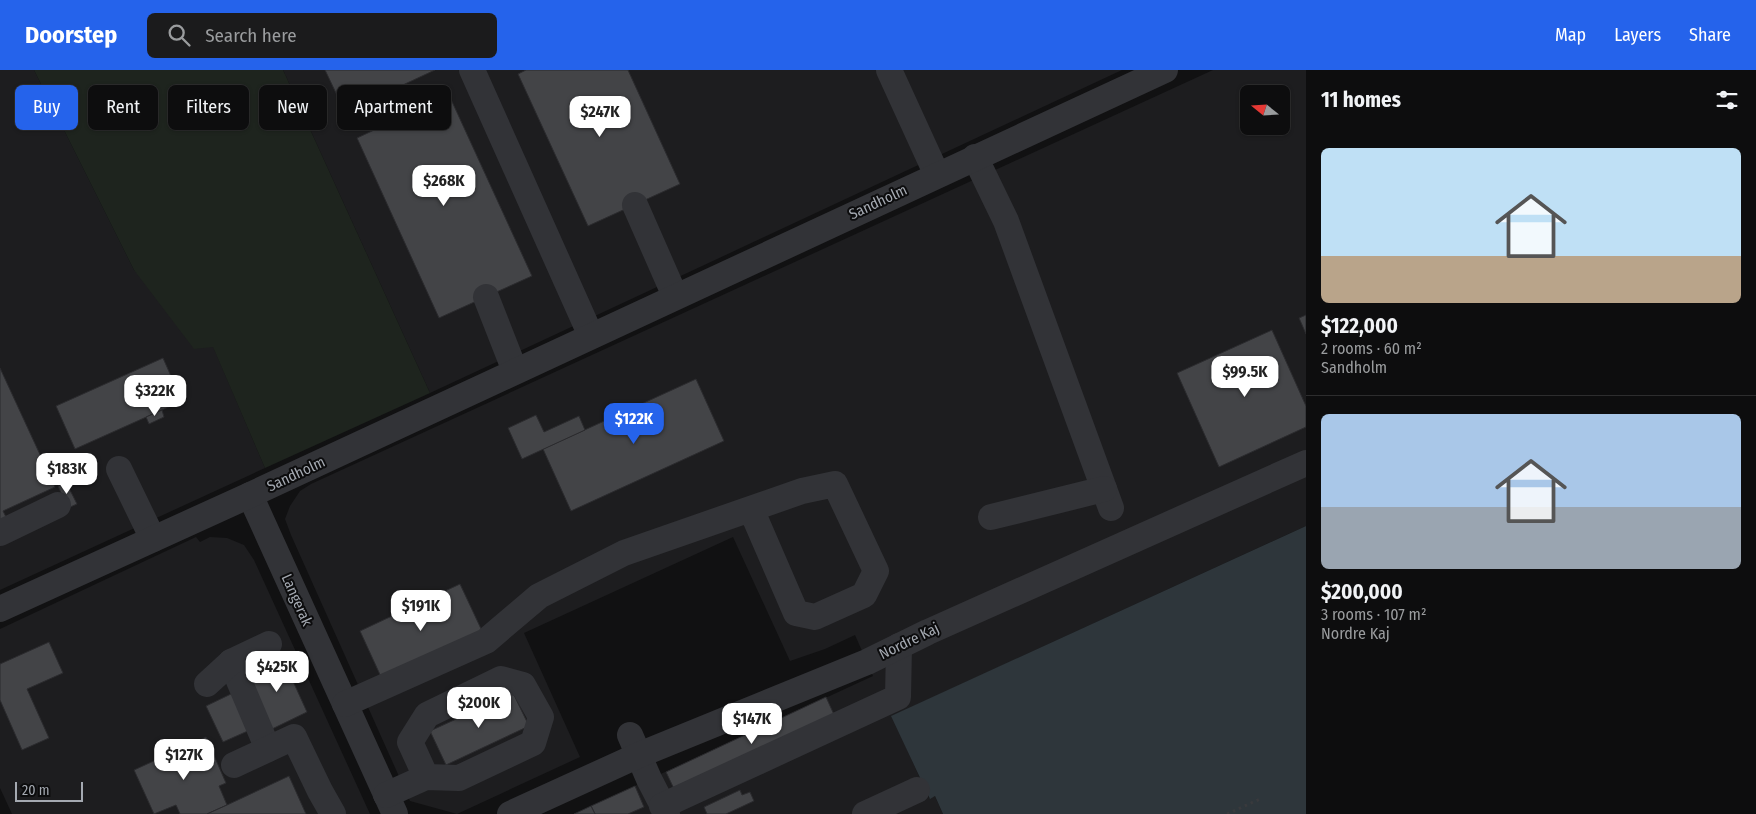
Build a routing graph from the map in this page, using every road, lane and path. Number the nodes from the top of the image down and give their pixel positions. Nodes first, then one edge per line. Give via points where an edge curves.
1 (472, 70) edge
2 (889, 70) edge
3 (1165, 70) edge
4 (975, 157) junction
5 (937, 175) junction
6 (635, 204) dead end
7 (675, 296) junction
8 (486, 297) dead end
9 (591, 336) junction
10 (516, 371) junction
11 (1306, 463) edge
12 (119, 469) dead end
13 (250, 496) junction
14 (58, 506) dead end
15 (751, 509) junction
16 (991, 518) dead end
17 (0, 533) edge
18 (153, 540) junction
19 (0, 609) edge
20 (269, 644) dead end
21 (899, 646) junction
22 (231, 662) junction
23 (207, 684) dead end
24 (345, 704) junction
25 (634, 745) junction
26 (268, 749) junction
27 (234, 766) dead end
28 (426, 777) junction
29 (917, 790) dead end
30 (1260, 799) dead end
31 (390, 804) edge
32 (665, 810) edge
33 (333, 814) edge
34 (510, 814) edge
35 (865, 814) edge
36 (1227, 814) edge

1 - 9 street
2 - 5 street
3 - 4 street, Sandholm
4 - 5 street, Sandholm
4 - 16 street via 1006,220 1108,499
5 - 7 street, Sandholm
6 - 7 street
7 - 9 street, Sandholm
8 - 10 street
9 - 10 street, Sandholm
10 - 13 street, Sandholm
11 - 21 street, Nordre Kaj
12 - 18 street
13 - 18 street, Sandholm
13 - 24 street, Langerak
14 - 17 street
15 - 15 street via 802,491 835,484 876,571 864,595 815,617 796,613
15 - 24 street via 624,553 539,596 486,641
18 - 19 street, Sandholm
20 - 22 street
21 - 25 street, Nordre Kaj via 867,662
21 - 32 street via 898,697
22 - 23 street
22 - 26 street
24 - 31 street, Langerak
25 - 32 street
25 - 34 street, Nordre Kaj
26 - 27 street
26 - 33 street via 294,737
28 - 28 street via 459,778 534,742 541,717 523,685 501,679 427,715 410,742
28 - 31 street
29 - 35 street
30 - 36 path

